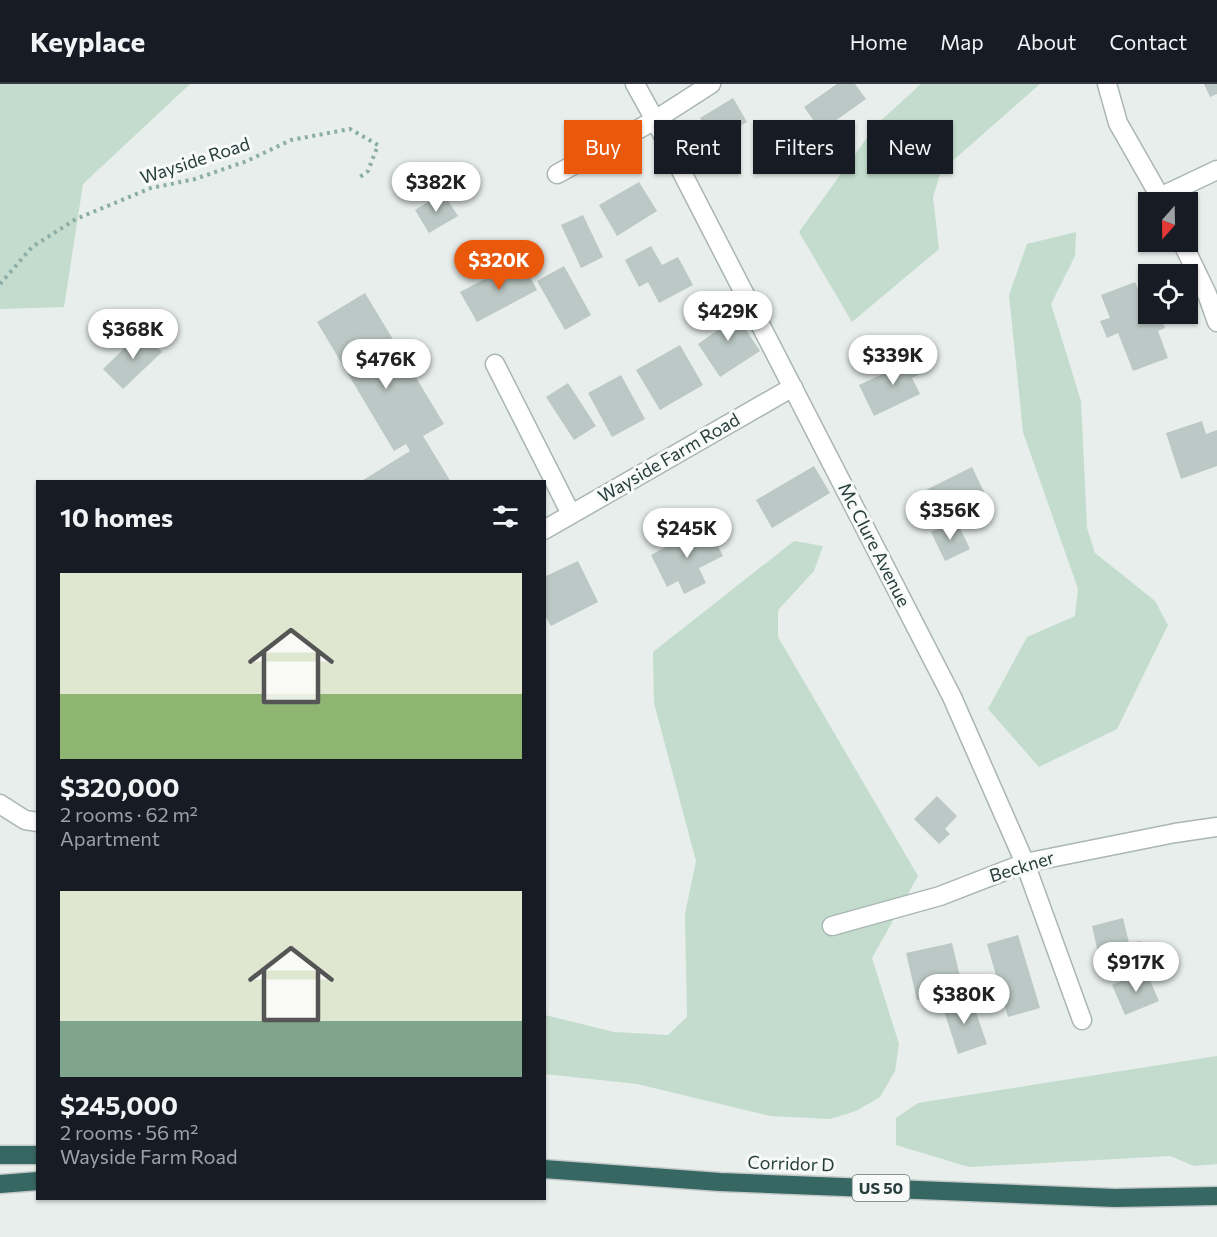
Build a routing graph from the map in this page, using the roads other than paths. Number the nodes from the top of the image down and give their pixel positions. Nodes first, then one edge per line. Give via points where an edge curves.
1 (635, 84) edge
2 (711, 84) edge
3 (1107, 84) edge
4 (656, 120) joint
5 (654, 121) edge
6 (1217, 170) edge
7 (557, 174) dead end
8 (684, 174) edge
9 (1157, 192) edge
10 (1176, 192) edge
11 (1187, 252) edge
12 (1217, 322) edge
13 (495, 364) dead end
14 (793, 387) junction
15 (571, 514) junction
16 (546, 529) edge
17 (0, 804) edge
18 (36, 822) edge
19 (1217, 827) edge
20 (1025, 863) junction
21 (832, 926) dead end
22 (1082, 1020) dead end
23 (0, 1155) edge
24 (36, 1155) edge
25 (546, 1169) edge
26 (36, 1181) edge
27 (0, 1184) edge
28 (1217, 1196) edge

1 - 4 street, Mc Clure Avenue
2 - 4 street
3 - 9 street via 1118,123
5 - 7 street
6 - 10 street
8 - 14 street, Mc Clure Avenue
11 - 12 street
13 - 15 street
14 - 15 street, Wayside Farm Road
14 - 20 street, Mc Clure Avenue via 952,697
15 - 16 street, Wayside Farm Road
17 - 18 street via 25,820
19 - 20 street, Beckner
20 - 21 street, Beckner via 940,896
20 - 22 street, Mc Clure Avenue
23 - 24 highway
25 - 28 highway, Corridor D / US 50 via 720,1182 1079,1197
26 - 27 highway

